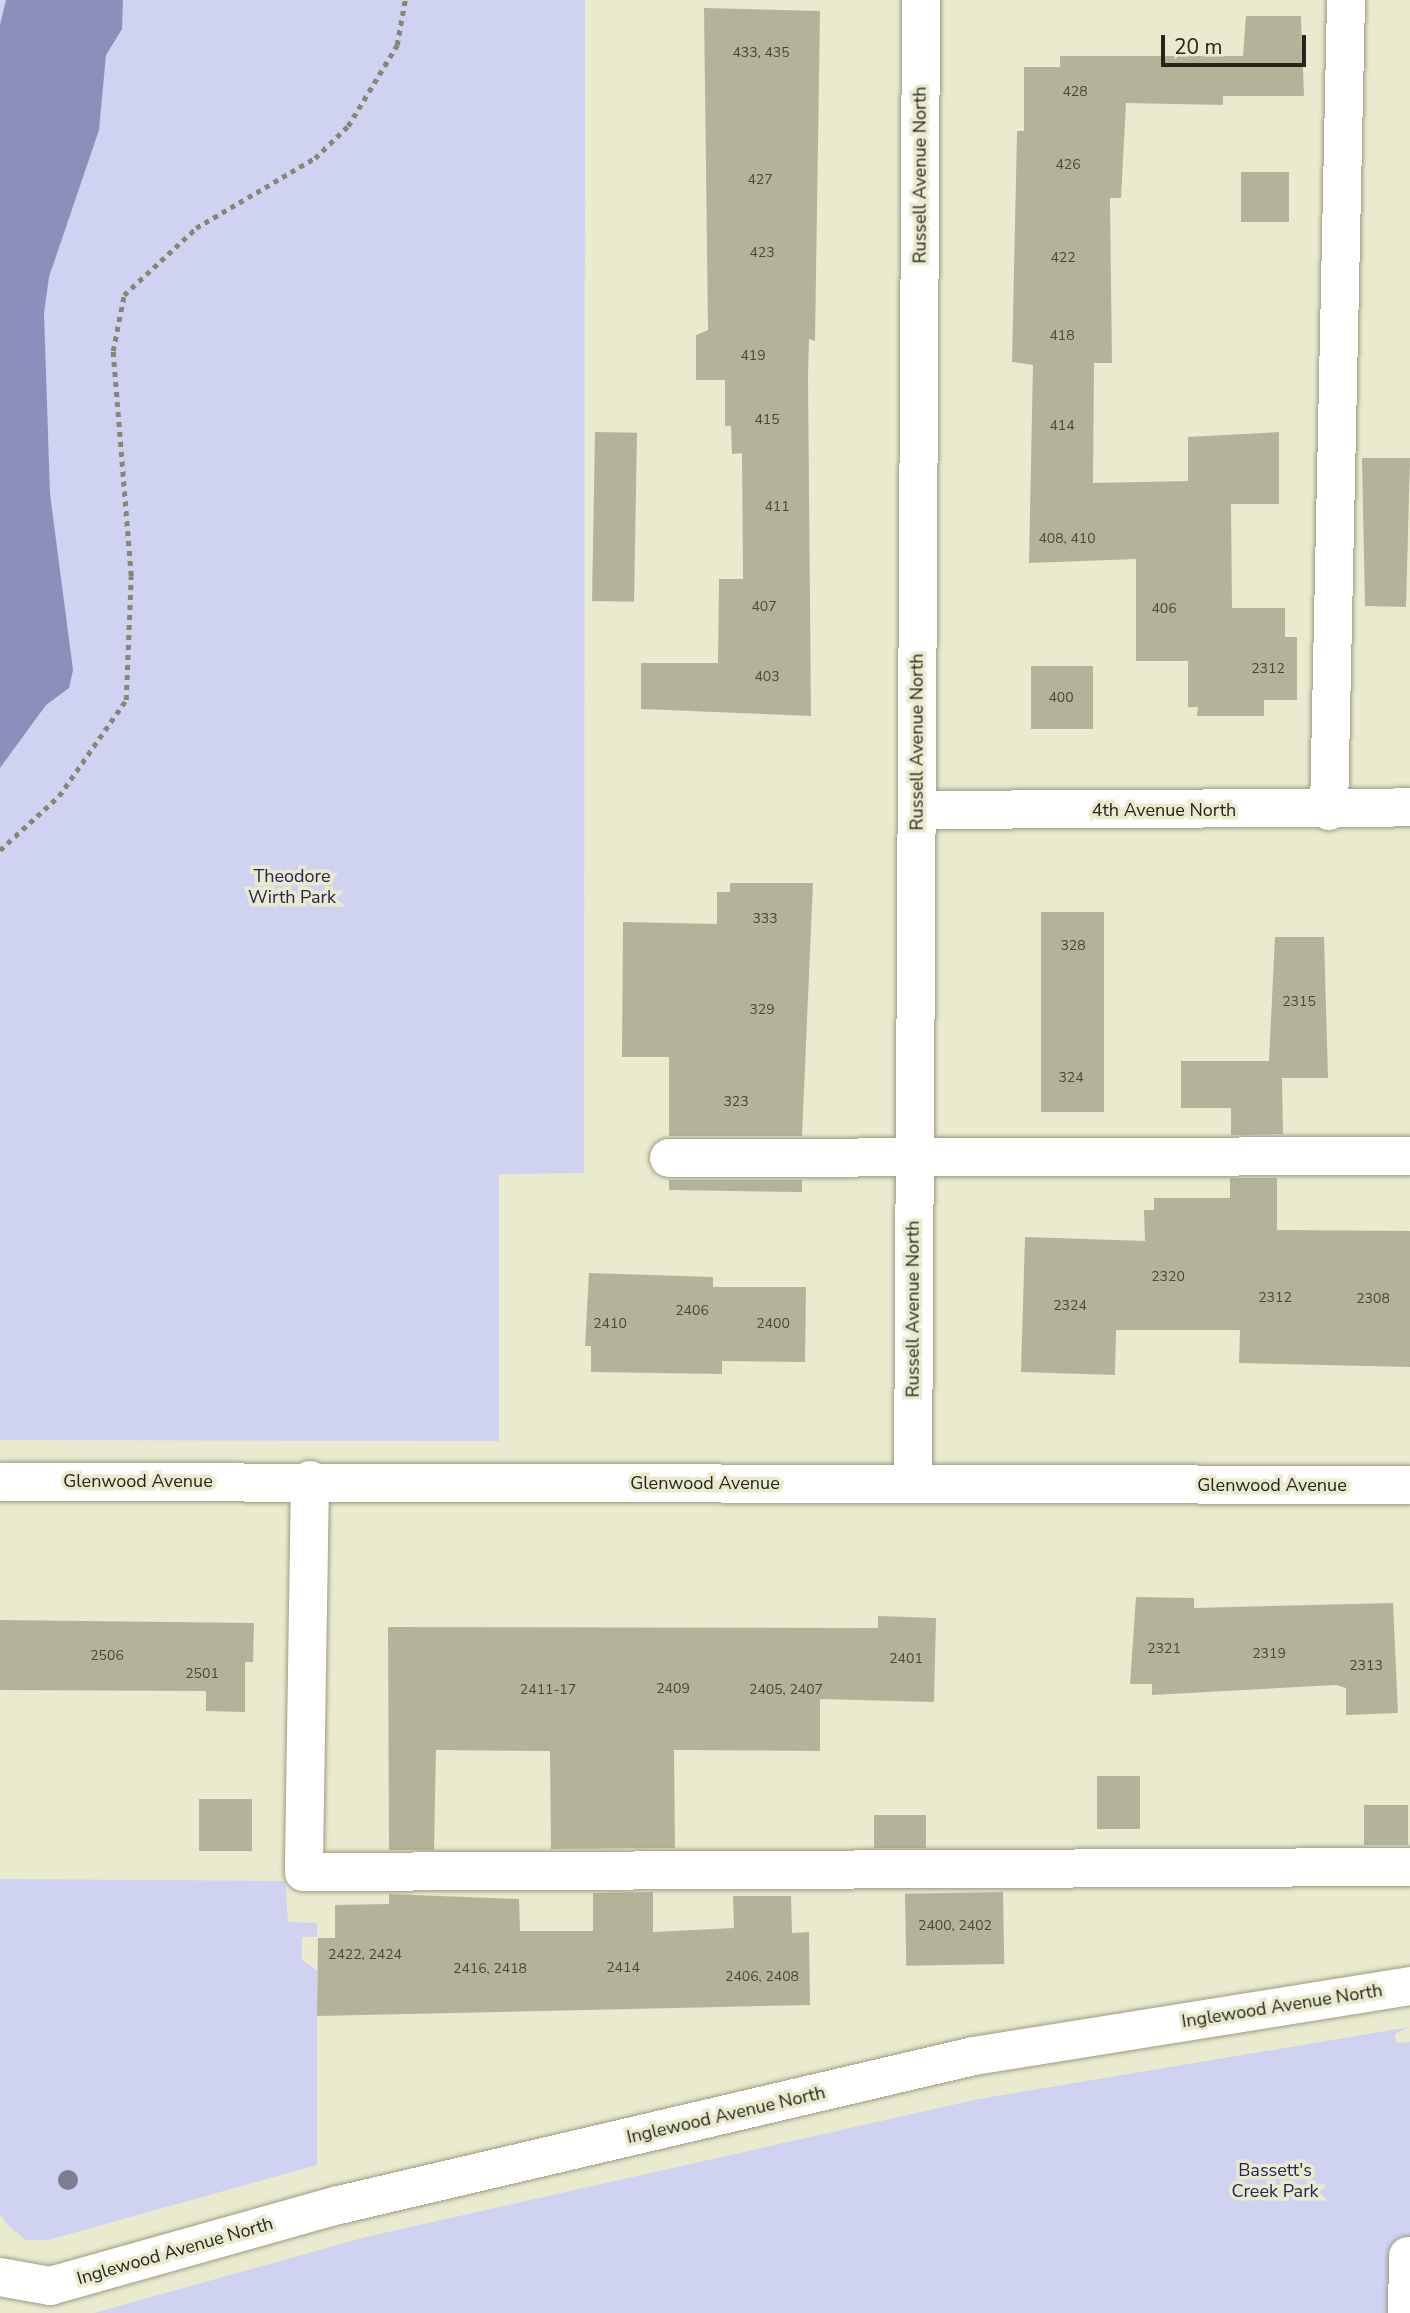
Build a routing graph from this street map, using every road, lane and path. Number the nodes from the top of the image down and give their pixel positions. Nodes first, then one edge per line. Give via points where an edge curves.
1 (405, 0) edge
2 (921, 0) edge
3 (1346, 0) edge
4 (1410, 807) edge
5 (917, 810) junction
6 (1329, 811) junction
7 (0, 850) edge
8 (1410, 1156) edge
9 (669, 1158) dead end
10 (914, 1158) junction
11 (310, 1480) junction
12 (0, 1482) edge
13 (913, 1484) junction
14 (1410, 1485) edge
15 (1410, 1867) edge
16 (1410, 1986) edge
17 (1408, 2256) dead end
18 (0, 2277) edge
19 (1407, 2313) edge

1 - 7 path via 397,45 348,127 315,158 196,228 124,295 113,351 131,576 126,701 59,796
2 - 5 street, Russell Avenue North
3 - 6 street
4 - 6 street, 4th Avenue North
5 - 6 street, 4th Avenue North
5 - 10 street, Russell Avenue North
8 - 10 street
9 - 10 street
10 - 13 street, Russell Avenue North
11 - 12 street, Glenwood Avenue
11 - 13 street, Glenwood Avenue
11 - 15 street via 304,1872
13 - 14 street, Glenwood Avenue
16 - 18 street, Inglewood Avenue North via 974,2056 339,2205 51,2286
17 - 19 street

